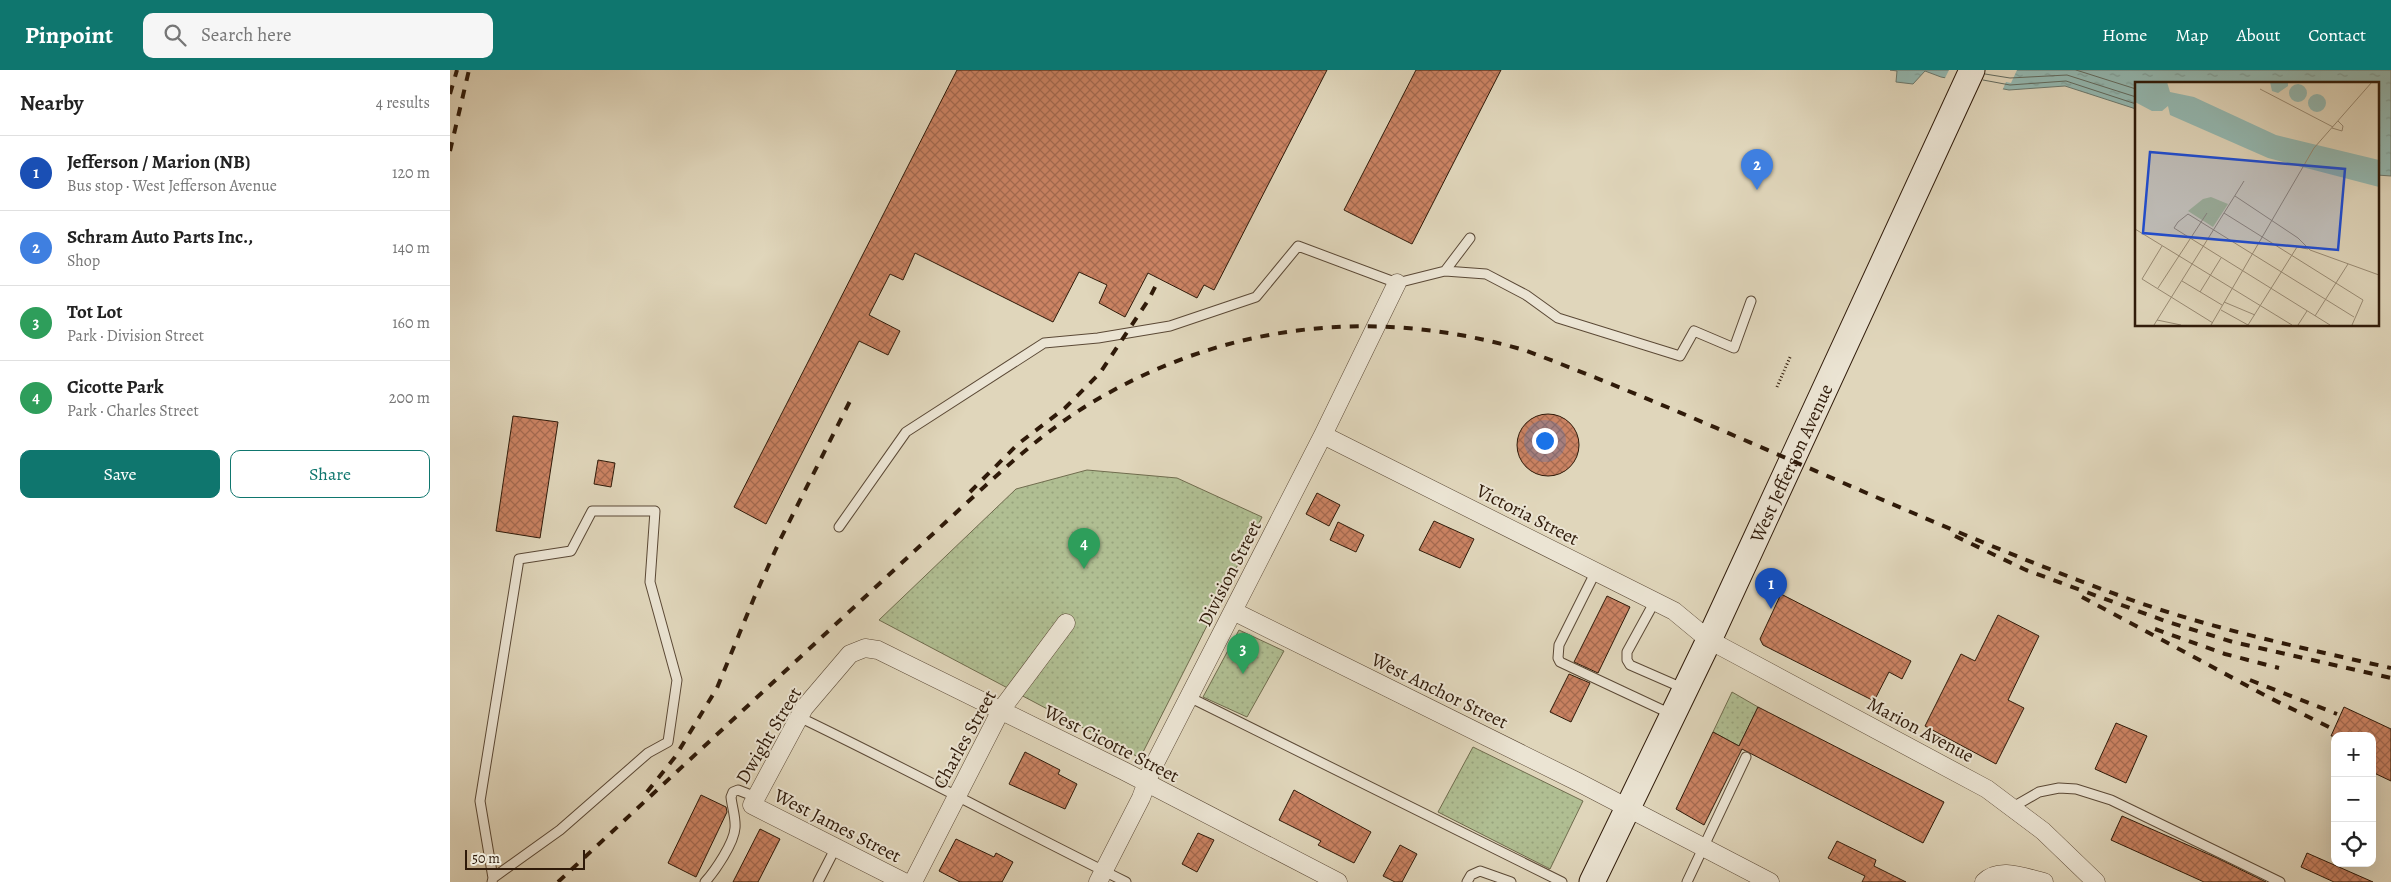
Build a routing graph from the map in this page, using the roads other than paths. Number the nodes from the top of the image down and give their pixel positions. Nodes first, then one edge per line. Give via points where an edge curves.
1 (1969, 76) edge
2 (1470, 238) dead end
3 (1445, 271) junction
4 (1397, 283) junction
5 (1752, 301) dead end
6 (1323, 435) junction
7 (839, 527) dead end
8 (1596, 572) junction
9 (1654, 601) junction
10 (1233, 611) junction
11 (1066, 624) dead end
12 (1709, 640) junction
13 (865, 648) joint
14 (1685, 690) junction
15 (1189, 697) junction
16 (1001, 710) junction
17 (1673, 714) junction
18 (799, 717) junction
19 (1746, 757) dead end
20 (1146, 784) junction
21 (957, 796) junction
22 (754, 801) junction
23 (2013, 807) junction
24 (1628, 808) junction
25 (836, 847) junction
26 (1703, 848) junction
27 (1101, 876) edge
28 (492, 880) edge
29 (705, 882) edge
30 (818, 882) edge
31 (904, 882) edge
32 (913, 882) edge
33 (1126, 882) edge
34 (1338, 882) edge
35 (1467, 882) edge
36 (1511, 882) edge
37 (1562, 882) edge
38 (1592, 882) edge
39 (1687, 882) edge
40 (1770, 882) edge
41 (1984, 882) edge
42 (2044, 882) edge
43 (2096, 882) edge
44 (2280, 882) edge

1 - 12 main road, West Jefferson Avenue
2 - 3 lane
3 - 4 lane
3 - 5 lane via 1486,274 1526,295 1558,318 1680,356 1694,331 1734,348
4 - 6 street, Division Street
4 - 7 lane via 1298,246 1256,297 1170,326 1098,338 1044,342 906,432
6 - 8 street, Victoria Street
6 - 10 street, Division Street
8 - 9 street, Victoria Street
8 - 17 lane via 1560,645 1560,662
9 - 12 street, Victoria Street via 1674,611
9 - 14 lane via 1627,652 1626,660 1630,665
10 - 15 street, Division Street
10 - 24 street, West Anchor Street
11 - 16 street, Charles Street
12 - 14 main road, West Jefferson Avenue
12 - 23 street, Marion Avenue via 1952,769
13 - 16 street, West Cicotte Street via 878,650
13 - 18 street, Dwight Street via 850,654
14 - 17 main road, West Jefferson Avenue
15 - 20 street, Division Street
15 - 37 lane
16 - 20 street, West Cicotte Street
16 - 21 street, Charles Street
17 - 24 main road, West Jefferson Avenue
18 - 21 lane
18 - 22 street, Dwight Street
19 - 26 lane
20 - 27 street, Division Street via 1142,798
20 - 34 street, West Cicotte Street
21 - 27 lane
21 - 32 street, Charles Street
22 - 25 street, West James Street
22 - 29 lane via 738,790 733,792 733,837
23 - 43 street, Marion Avenue
23 - 44 lane via 2039,792 2076,789 2111,800
24 - 26 street, West Anchor Street
24 - 38 main road, West Jefferson Avenue
25 - 30 lane
25 - 31 street, West James Street
26 - 39 lane
26 - 40 street, West Anchor Street
27 - 33 lane
28 - 28 lane via 480,801 518,559 571,551 592,511 655,510 650,582 678,680 668,742 648,753 560,830
35 - 36 lane via 1471,875 1480,871
41 - 42 street via 1993,875 2005,873

